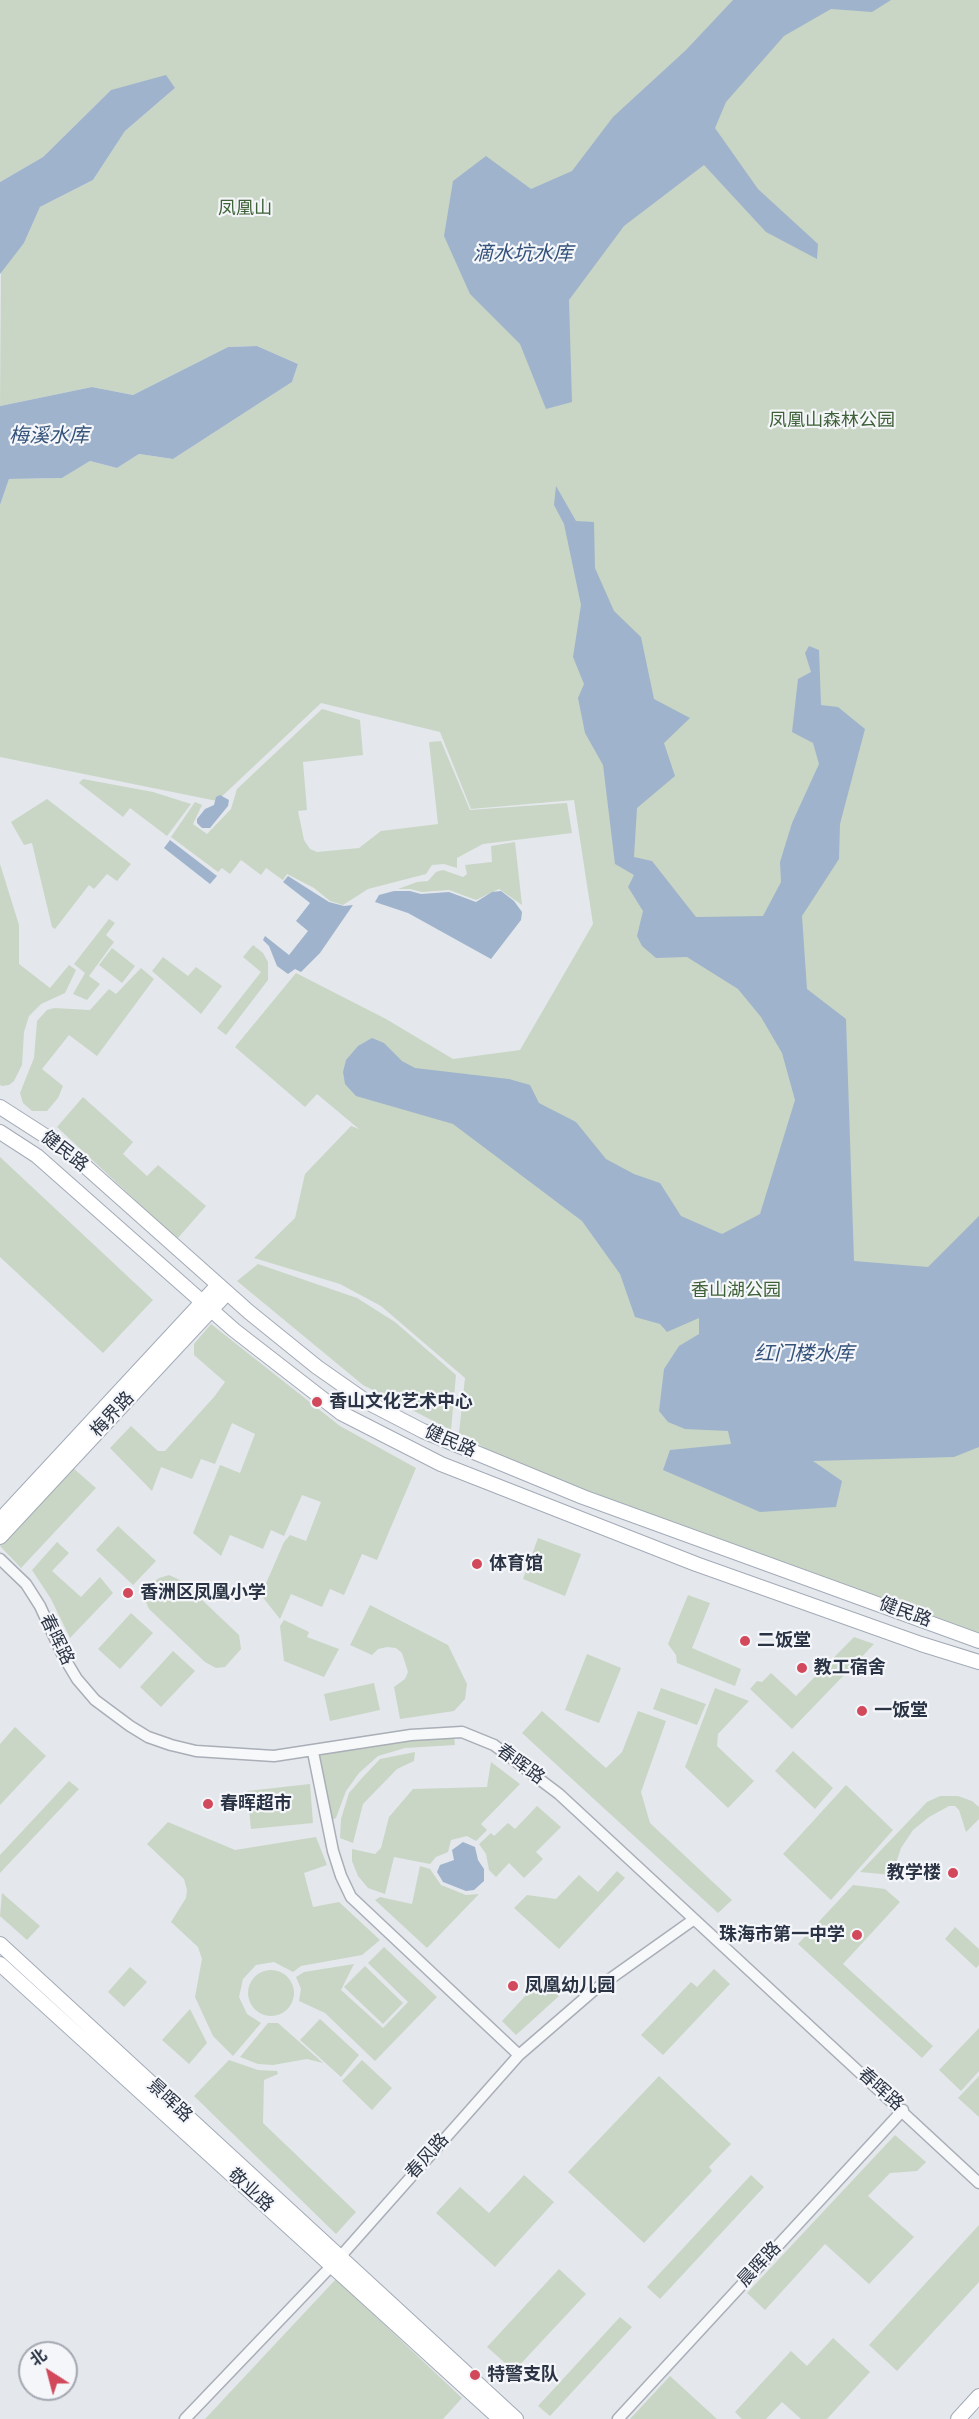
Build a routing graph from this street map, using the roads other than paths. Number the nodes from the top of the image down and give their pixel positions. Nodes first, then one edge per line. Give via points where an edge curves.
1 (0, 1107) edge
2 (0, 1131) edge
3 (222, 1289) junction
4 (206, 1306) junction
5 (0, 1520) edge
6 (0, 1537) edge
7 (0, 1559) edge
8 (979, 1641) edge
9 (979, 1662) edge
10 (313, 1752) junction
11 (693, 1920) junction
12 (0, 1944) edge
13 (0, 1964) edge
14 (519, 2055) junction
15 (903, 2110) junction
16 (979, 2183) edge
17 (336, 2261) junction
18 (979, 2396) edge
19 (185, 2419) edge
20 (500, 2419) edge
21 (516, 2419) edge
22 (618, 2419) edge
23 (958, 2419) edge

1 - 3 main road, 健民路 via 67,1150
2 - 4 main road, 健民路 via 37,1156
3 - 4 main road
3 - 8 main road, 健民路 via 344,1388 423,1431 583,1497
4 - 5 main road
4 - 6 main road, 梅界路
4 - 9 main road, 健民路 via 341,1413 422,1456 696,1564
7 - 10 street, 春晖路 via 26,1584 77,1679 95,1700 148,1737 196,1751 274,1756
10 - 11 street, 春晖路 via 462,1732 494,1744 559,1794
10 - 14 street via 333,1851 351,1897
11 - 14 street, 春风路 via 593,1991
11 - 15 street, 春晖路
12 - 17 main road, 景晖路
13 - 17 main road, 敬业路
14 - 17 street, 春风路
15 - 16 street, 春晖路
15 - 22 street, 晨晖路
17 - 19 street, 春风路
17 - 20 main road, 敬业路
17 - 21 main road, 敬业路
18 - 23 main road

